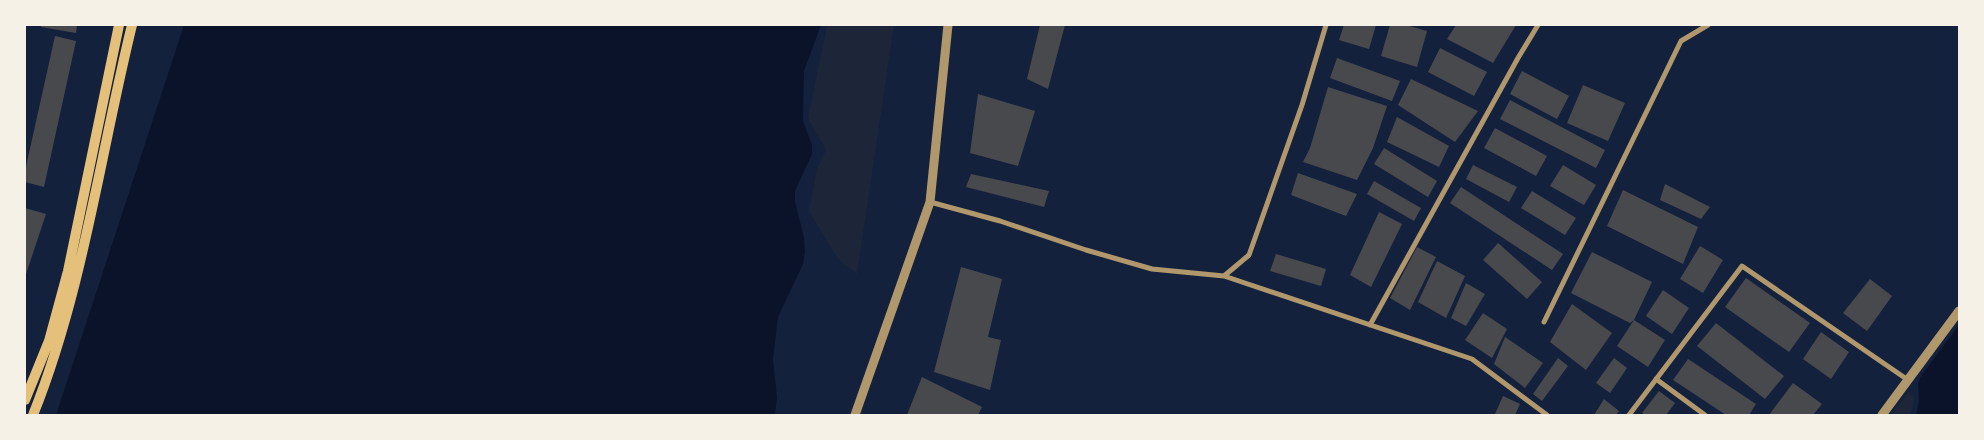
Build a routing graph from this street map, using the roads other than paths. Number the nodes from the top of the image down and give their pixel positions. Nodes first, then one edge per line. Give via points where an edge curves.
1 (119, 25) edge
2 (132, 25) edge
3 (948, 25) edge
4 (1326, 25) edge
5 (1538, 25) edge
6 (1708, 25) edge
7 (930, 202) junction
8 (1224, 276) junction
9 (1959, 311) edge
10 (1544, 322) dead end
11 (1370, 325) junction
12 (1656, 379) junction
13 (1908, 380) junction
14 (25, 400) edge
15 (33, 415) edge
16 (855, 415) edge
17 (1547, 415) edge
18 (1629, 415) edge
19 (1706, 415) edge
20 (1882, 415) edge

1 - 14 main road via 68,271 49,341
2 - 15 main road via 76,281
3 - 7 street
4 - 8 street via 1302,105 1249,255
5 - 11 street
6 - 10 street via 1681,40
7 - 8 street via 1152,269
7 - 16 street
8 - 11 street
9 - 13 street
11 - 17 street via 1472,359
12 - 13 street via 1742,266
12 - 18 street
12 - 19 street
13 - 20 street

